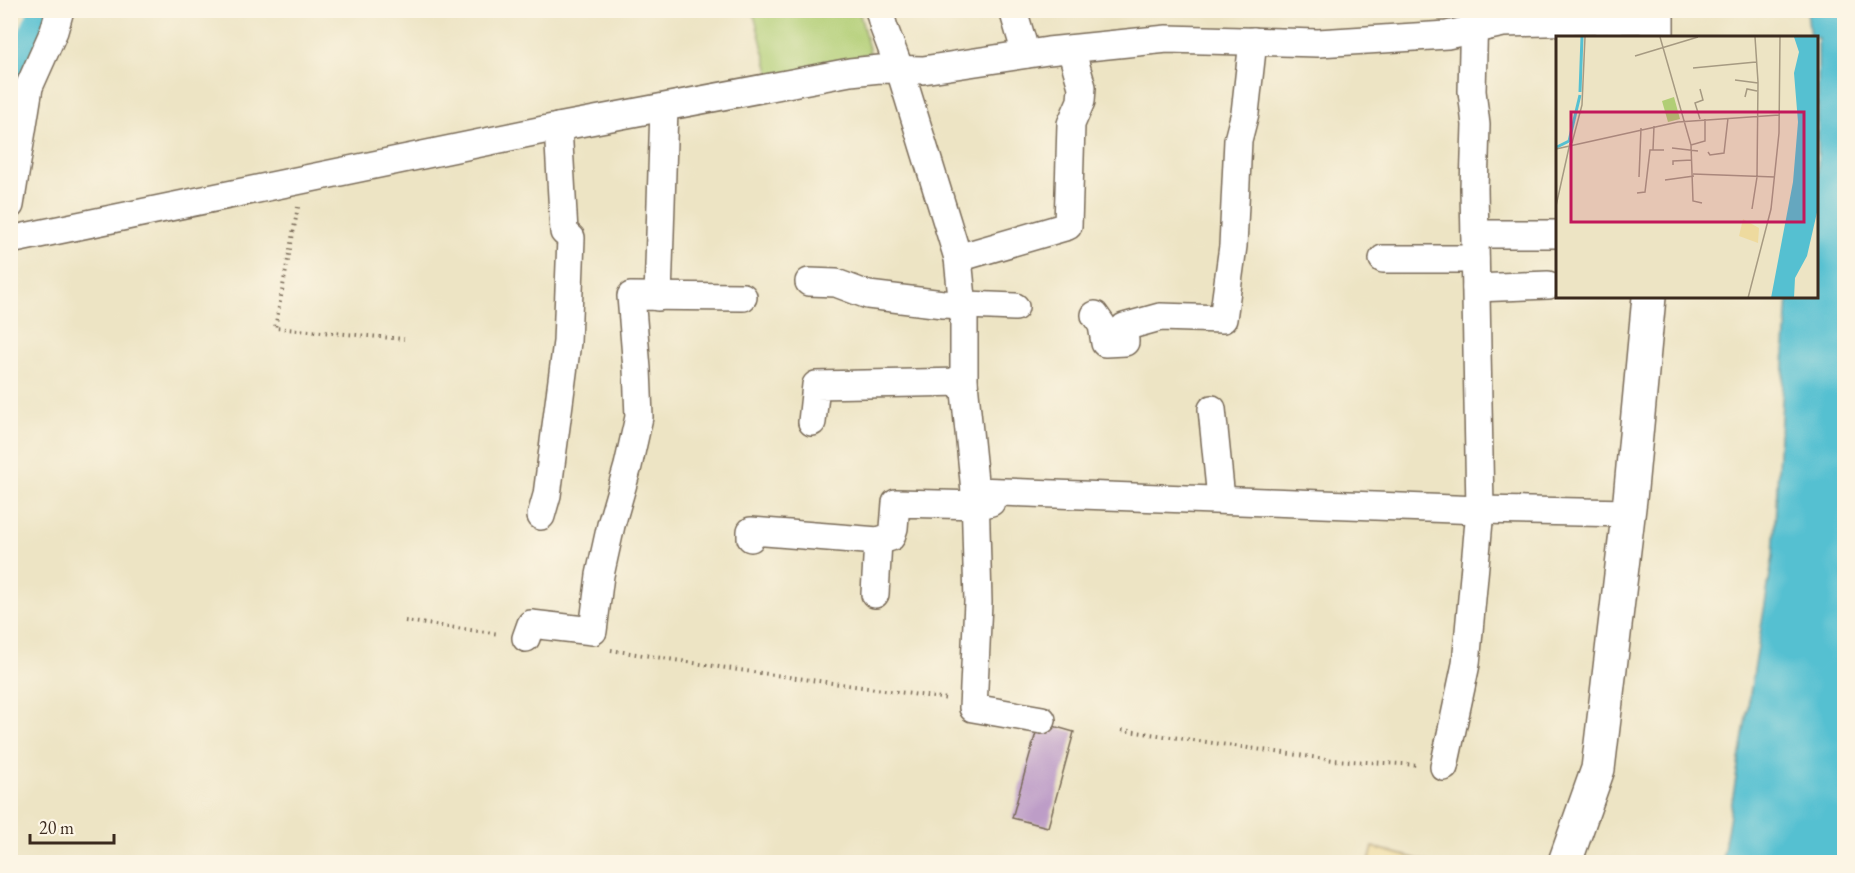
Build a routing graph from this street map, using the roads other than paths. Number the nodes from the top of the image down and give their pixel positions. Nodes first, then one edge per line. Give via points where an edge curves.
1 (60, 10) edge
2 (879, 10) edge
3 (1012, 10) edge
4 (1474, 20) edge
5 (1657, 22) edge
6 (1253, 41) junction
7 (1071, 49) junction
8 (1026, 54) junction
9 (900, 70) junction
10 (664, 109) junction
11 (558, 127) junction
12 (10, 205) edge
13 (1556, 234) edge
14 (10, 240) edge
15 (1475, 247) junction
16 (958, 258) junction
17 (1383, 259) dead end
18 (810, 282) dead end
19 (1548, 285) dead end
20 (1476, 288) junction
21 (658, 297) junction
22 (743, 297) dead end
23 (1649, 298) edge
24 (963, 304) junction
25 (1015, 307) dead end
26 (1095, 315) dead end
27 (964, 382) junction
28 (1212, 408) dead end
29 (812, 422) dead end
30 (982, 495) junction
31 (1221, 499) junction
32 (1480, 510) junction
33 (1629, 513) junction
34 (541, 516) dead end
35 (751, 538) dead end
36 (878, 541) junction
37 (875, 594) dead end
38 (526, 638) road end
39 (1042, 720) dead end
40 (1444, 767) road end
41 (1565, 862) edge

1 - 12 street via 29,87
2 - 9 street
3 - 8 street
4 - 5 street
4 - 6 street via 1447,35 1318,43
4 - 15 street
6 - 7 street via 1167,39
6 - 26 street via 1238,140 1233,246 1223,319 1160,317 1124,327 1125,342 1105,343 1102,325
7 - 8 street
7 - 16 street via 1082,87 1081,101 1071,124 1068,226
8 - 9 street
9 - 10 street via 850,72
9 - 16 street
10 - 11 street
10 - 21 street
11 - 14 street
11 - 34 street via 564,232 571,238 567,342
13 - 15 street
15 - 17 street
15 - 20 street
16 - 24 street
18 - 24 street via 836,282 868,296
19 - 20 street
20 - 32 street
21 - 22 street
21 - 38 street via 631,296 639,417 600,575 593,631 531,624
23 - 33 main road
24 - 25 street
24 - 27 street
27 - 29 street via 816,385
27 - 30 street
28 - 31 street
30 - 31 street
30 - 36 street via 896,504 891,537
30 - 39 street via 973,708
31 - 32 street
32 - 33 street
32 - 40 street via 1466,664
33 - 41 main road via 1598,769
35 - 36 street via 751,531
36 - 37 street

